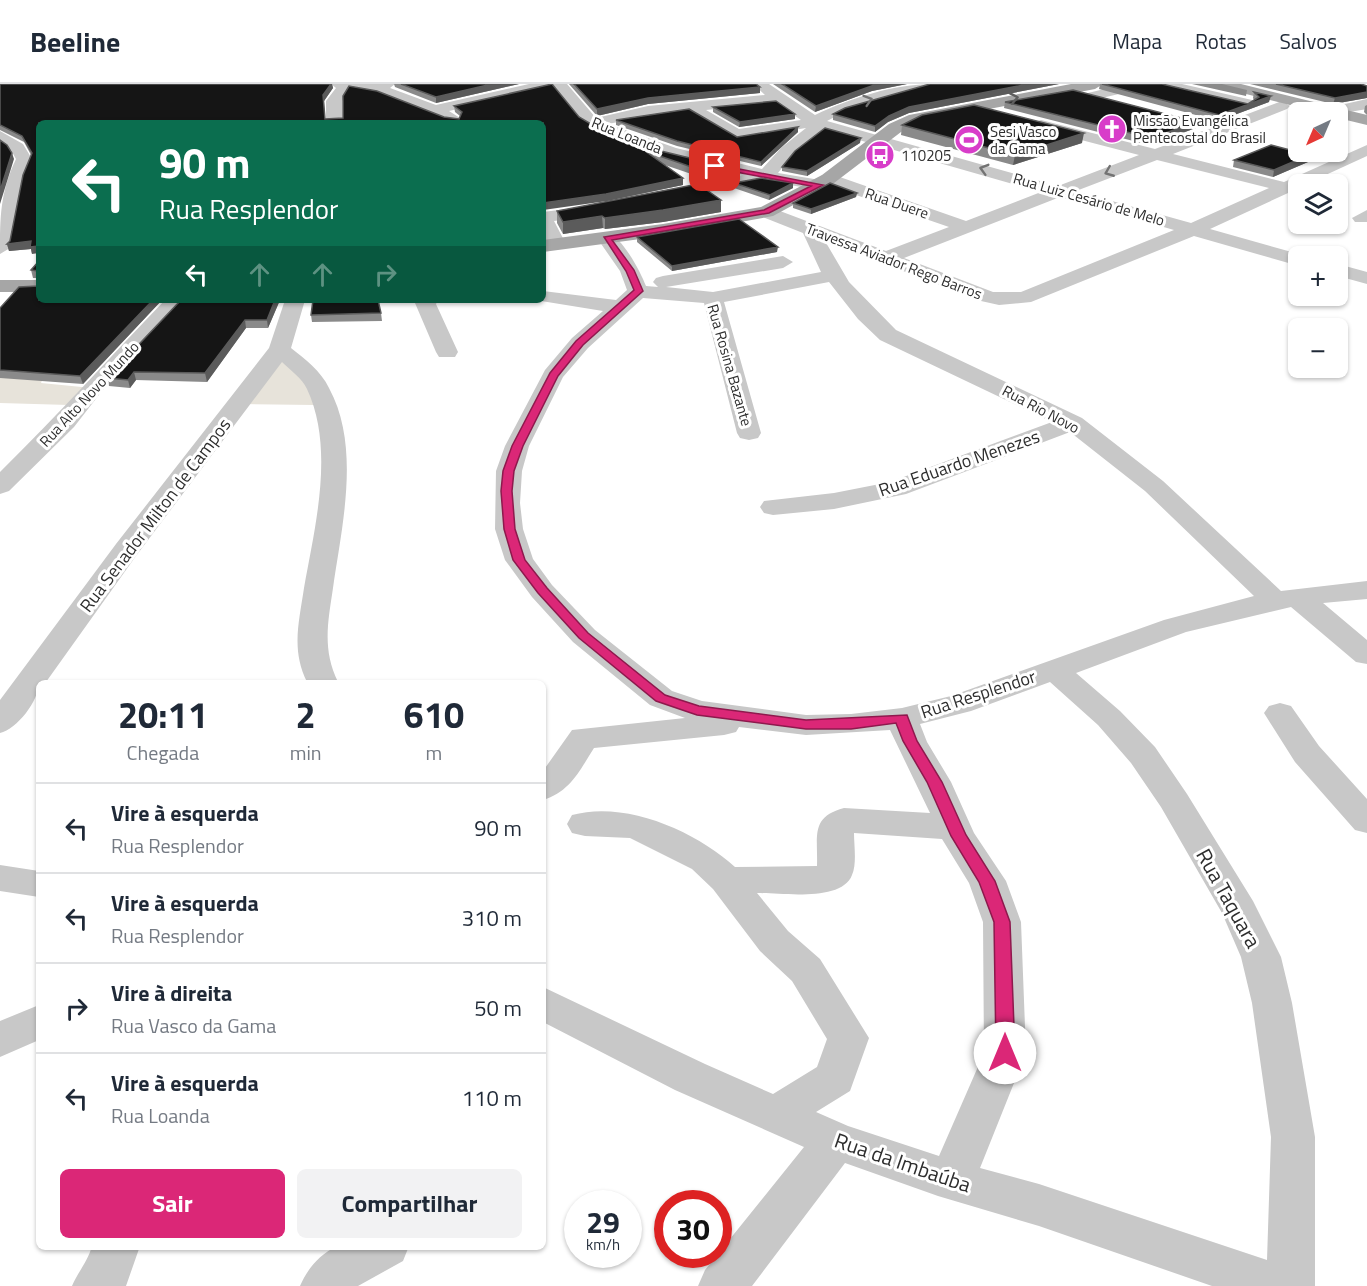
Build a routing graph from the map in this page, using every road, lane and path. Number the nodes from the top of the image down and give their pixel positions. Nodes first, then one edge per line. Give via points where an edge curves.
1 (338, 84) edge
2 (548, 84) edge
3 (557, 84) edge
4 (926, 84) edge
5 (1144, 84) edge
6 (1162, 84) edge
7 (1196, 84) edge
8 (1223, 84) edge
9 (345, 85) edge
10 (382, 85) edge
11 (761, 85) edge
12 (1122, 86) edge
13 (1094, 90) edge
14 (782, 91) edge
15 (1247, 103) edge
16 (1288, 103) edge
17 (1126, 104) edge
18 (1367, 104) edge
19 (694, 106) junction
20 (1282, 106) junction
21 (970, 107) junction
22 (1288, 108) edge
23 (435, 110) junction
24 (1348, 111) edge
25 (1348, 118) edge
26 (334, 120) edge
27 (453, 120) edge
28 (1367, 120) edge
29 (1191, 121) edge
30 (1348, 121) edge
31 (817, 122) junction
32 (592, 123) junction
33 (1367, 128) edge
34 (1223, 129) junction
35 (0, 136) edge
36 (880, 139) junction
37 (8, 148) edge
38 (1367, 150) edge
39 (1158, 155) junction
40 (764, 176) junction
41 (823, 182) junction
42 (1284, 187) junction
43 (1061, 191) junction
44 (640, 202) edge
45 (618, 206) edge
46 (3, 212) edge
47 (766, 212) junction
48 (546, 217) edge
49 (966, 226) junction
50 (1194, 229) junction
51 (813, 230) junction
52 (606, 238) junction
53 (549, 245) edge
54 (0, 248) edge
55 (1288, 257) edge
56 (886, 258) junction
57 (783, 262) dead end
58 (1348, 273) edge
59 (836, 275) junction
60 (1367, 278) edge
61 (0, 286) edge
62 (36, 286) edge
63 (633, 294) junction
64 (546, 297) edge
65 (713, 298) junction
66 (174, 303) edge
67 (294, 303) edge
68 (425, 303) edge
69 (280, 349) junction
70 (447, 352) dead end
71 (1073, 423) junction
72 (749, 433) dead end
73 (0, 486) edge
74 (773, 507) dead end
75 (1364, 589) edge
76 (1286, 598) junction
77 (1367, 655) edge
78 (1053, 669) junction
79 (321, 680) edge
80 (1280, 713) dead end
81 (902, 718) junction
82 (770, 720) junction
83 (0, 723) edge
84 (546, 786) edge
85 (1367, 821) edge
86 (585, 824) dead end
87 (954, 827) junction
88 (0, 878) edge
89 (726, 880) junction
90 (36, 884) edge
91 (546, 1005) edge
92 (36, 1022) edge
93 (0, 1040) edge
94 (775, 1116) junction
95 (836, 1141) junction
96 (952, 1180) junction
97 (115, 1250) edge
98 (378, 1250) edge
99 (96, 1286) edge
100 (324, 1286) edge
101 (722, 1286) edge
102 (1278, 1286) edge
103 (1291, 1286) edge

1 - 9 street
2 - 23 street
3 - 32 street, Rua Loanda via 569,91 581,114
31 -> 4 street via 839,109
5 - 12 street
6 - 15 street
7 - 20 main road
8 - 16 main road
9 - 10 street
9 - 26 street via 334,101
10 - 23 street
11 - 14 street
12 - 13 street
13 - 17 street
21 -> 13 main road via 1068,88
14 - 19 street
14 - 31 street
18 - 24 street
19 - 31 street via 699,113 737,134
19 - 32 street
20 - 22 main road
20 - 34 street
21 - 36 main road via 915,118
21 - 39 street
23 - 27 street
25 - 28 main road
29 - 34 street
30 - 33 main road
31 - 36 street, Rua Luiz Cesário de Melo
31 - 40 street
32 - 40 street, Rua Loanda via 695,161
34 - 39 street
35 - 37 street
36 - 41 main road
43 -> 36 street, Rua Luiz Cesário de Melo
37 - 46 street via 24,159
38 - 42 street
39 - 42 street
39 -> 43 street
40 - 41 street, Rua Loanda
40 - 44 street
41 - 47 main road
41 - 49 street, Rua Duere
42 - 50 street
43 - 49 street
43 - 50 street, Rua Luiz Cesário de Melo
45 - 48 street
46 - 54 street
47 - 51 street, Travessa Aviador Rego Barros
47 - 52 main road
49 - 56 street
50 - 55 street, Rua Luiz Cesário de Melo
50 - 56 street, Travessa Aviador Rego Barros via 1024,298 988,297
51 - 56 street, Travessa Aviador Rego Barros
51 - 59 street, Rua Rio Novo via 819,251
52 - 53 main road
52 - 63 street
57 - 63 street
58 - 60 street
59 - 65 street
59 - 71 street, Rua Rio Novo via 871,321 888,334
61 - 62 main road
63 - 64 street
63 - 65 street, Rua Rosina Bazante
63 - 82 street, Rua Resplendor via 580,343 553,375 517,446 509,471 509,529 519,560 542,591 584,636 661,698 697,711
65 - 72 street, Rua Rosina Bazante
66 - 73 street, Rua Alto Novo Mundo
67 - 69 street, Rua Senador Milton de Campos
68 - 70 street
69 - 79 street via 318,388 331,426 334,450 320,582 309,639
69 - 83 street, Rua Senador Milton de Campos
71 - 74 street, Rua Eduardo Menezes via 897,488 834,501
71 - 76 street, Rua Rio Novo
75 - 76 street, Rua Resplendor
76 - 77 street, Rua Rio Novo
76 - 78 street, Rua Resplendor via 1175,626
78 - 81 street, Rua Resplendor via 960,704
78 - 103 street, Rua Taquara via 1109,718 1143,755 1240,911 1261,957 1293,1137
80 - 85 street via 1307,754
81 - 82 street, Rua Resplendor via 806,725
81 - 87 street
82 - 84 street via 584,738 557,778
86 - 89 street via 636,826 705,860
87 - 89 street via 844,820 836,824 835,873 830,879
87 - 96 street via 987,881 1002,922 1005,1053
88 - 90 street
89 - 94 street via 774,942 806,970 848,1038 835,1078
91 - 94 street, Rua da Imbaúba
92 - 93 street
94 - 95 street, Rua da Imbaúba
95 - 96 street, Rua da Imbaúba
95 - 101 street
96 - 102 street, Rua da Imbaúba via 1039,1205
97 - 99 street via 110,1269
98 - 100 street via 344,1267

